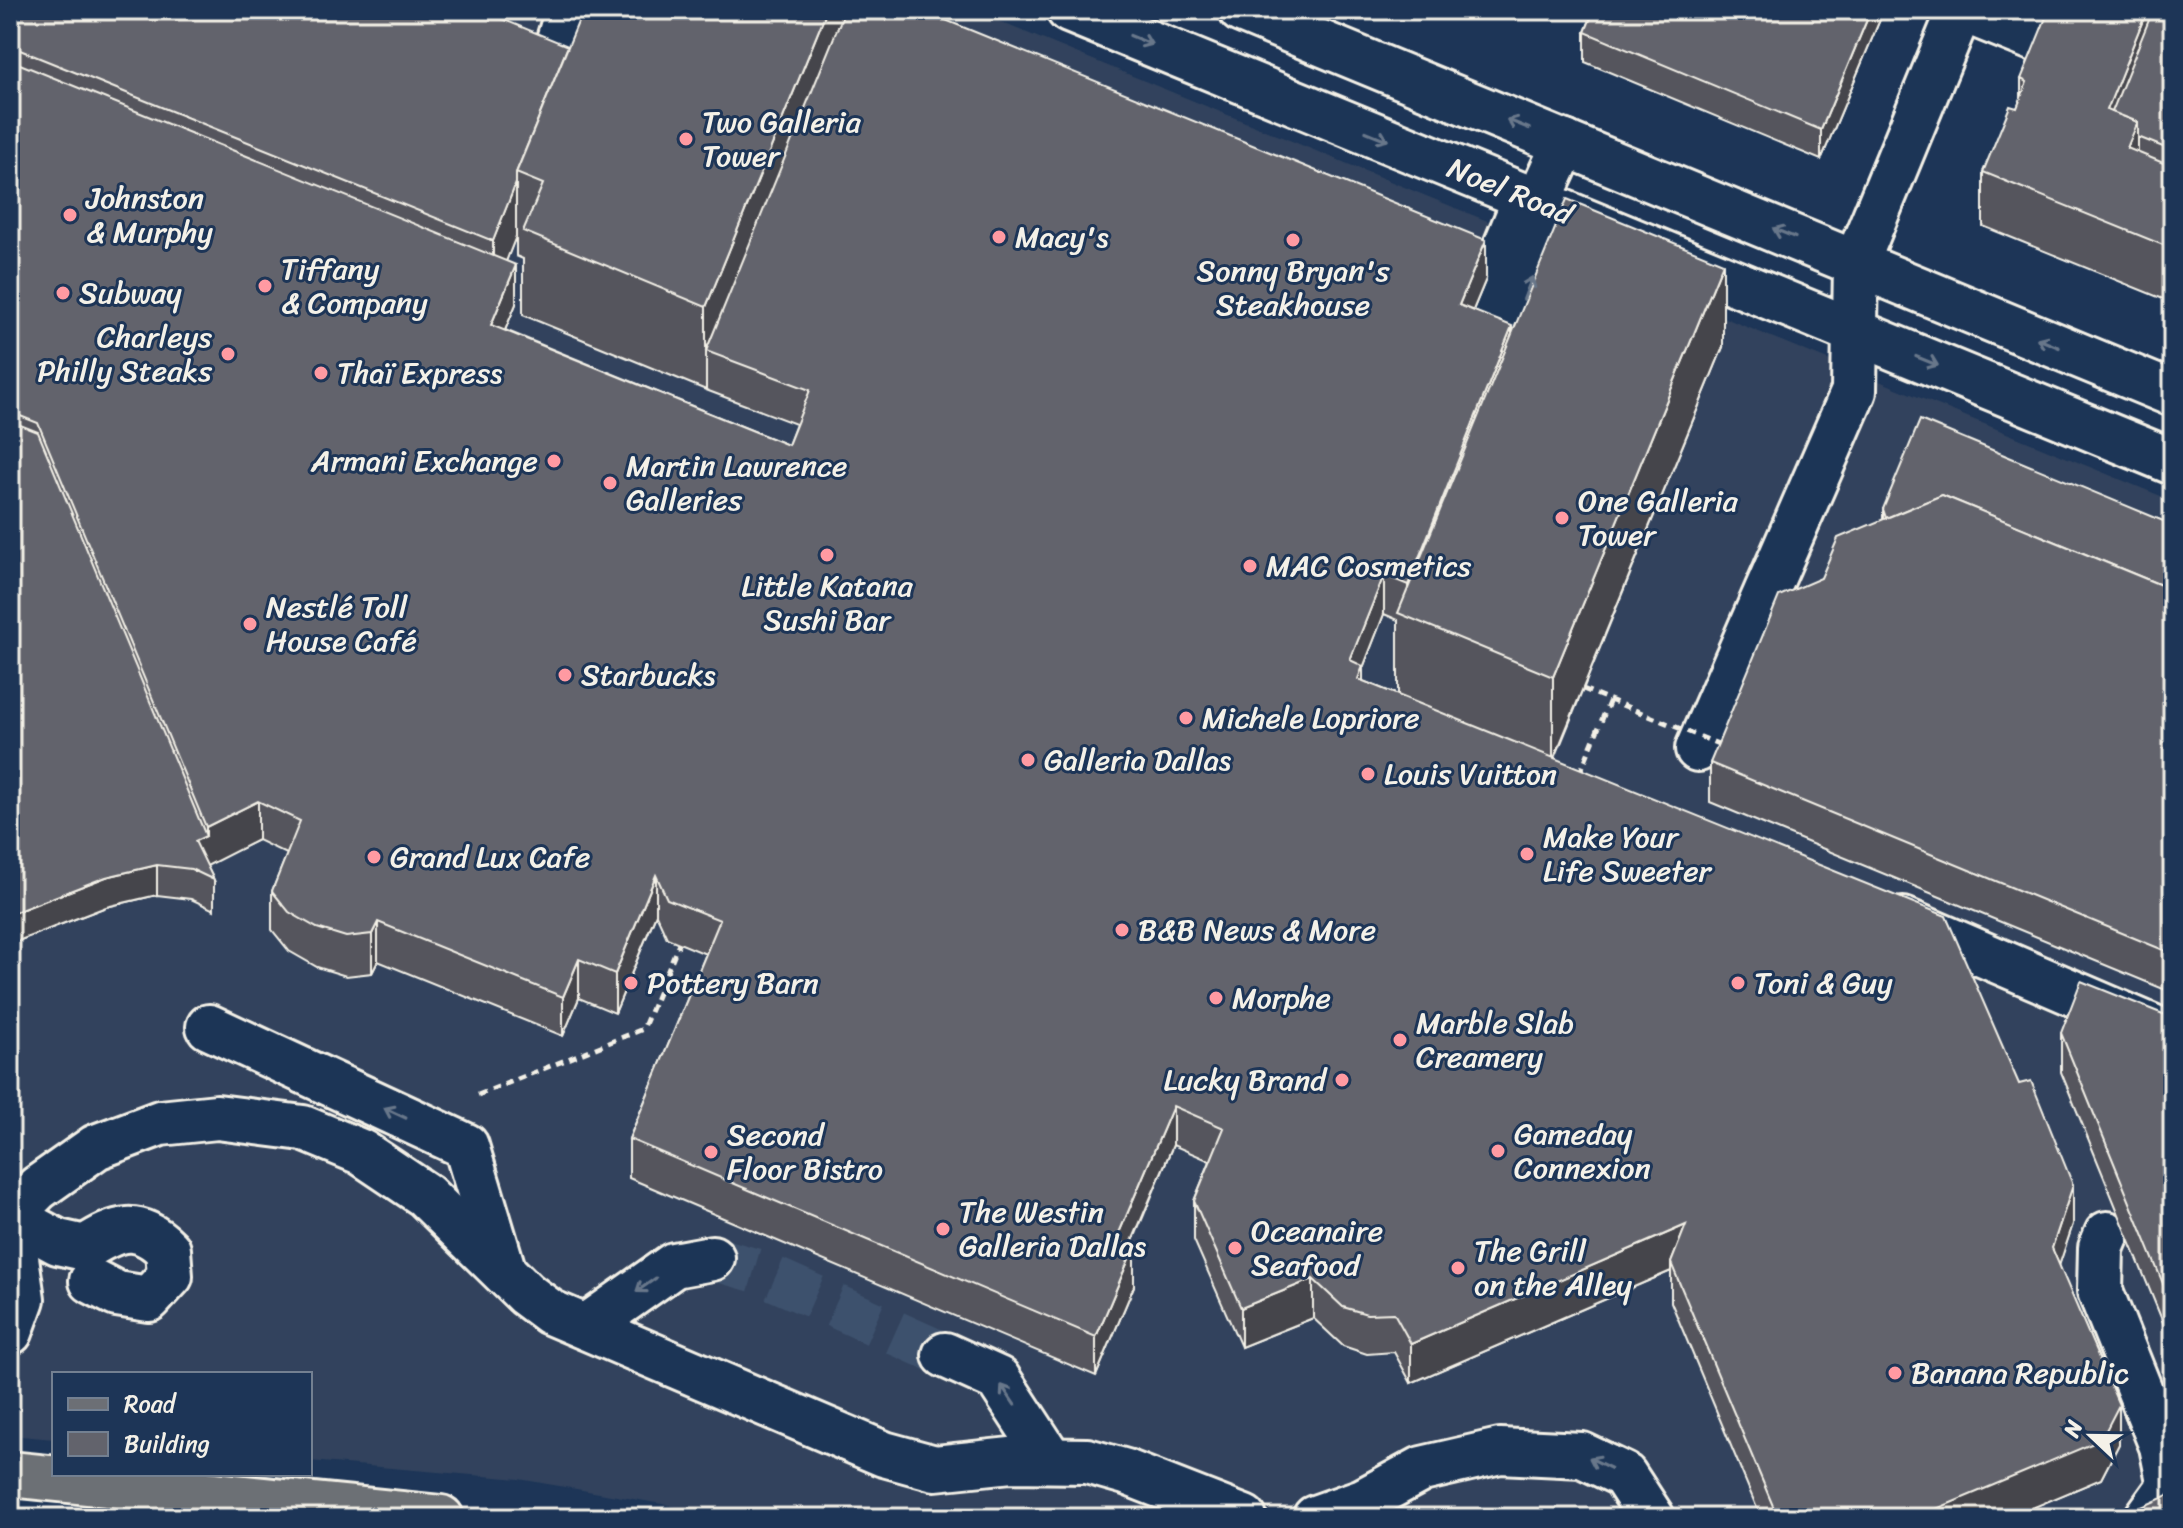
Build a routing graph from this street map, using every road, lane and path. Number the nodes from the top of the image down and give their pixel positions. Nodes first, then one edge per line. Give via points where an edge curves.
1 (568, 10) edge
2 (1069, 10) edge
3 (1241, 10) edge
4 (1962, 10) edge
5 (1999, 10) edge
6 (544, 90) edge
7 (1565, 143) junction
8 (1538, 202) junction
9 (1856, 263) junction
10 (1855, 332) junction
11 (1481, 353) edge
12 (2173, 394) edge
13 (2173, 462) edge
14 (1583, 689) edge
15 (1610, 700) junction
16 (1714, 749) joint
17 (1580, 773) edge
18 (1867, 905) edge
19 (679, 943) edge
20 (209, 1027) dead end
21 (2173, 1036) edge
22 (478, 1095) dead end
23 (10, 1217) edge
24 (2107, 1234) dead end
25 (712, 1258) tunnel mouth
26 (503, 1272) junction
27 (92, 1281) dead end
28 (586, 1327) junction
29 (10, 1332) edge
30 (945, 1355) tunnel mouth
31 (1050, 1459) junction
32 (10, 1474) edge
33 (1152, 1501) edge
34 (1230, 1515) edge
35 (441, 1518) edge
36 (1315, 1518) edge
37 (1652, 1518) edge
38 (2147, 1518) edge

1 - 6 street
2 -> 8 street, Noel Road
7 -> 3 street
4 - 5 street via 2058,40
4 - 9 street
7 - 8 street
9 -> 7 street
8 - 10 street, Noel Road
8 - 11 street via 1552,225
9 - 10 street
12 -> 9 street
10 -> 13 street, Noel Road
10 - 16 street via 1854,391
14 - 15 path, bridge
15 - 16 path, bridge
15 - 17 path, bridge
18 - 21 street
19 - 22 path via 643,1029
26 -> 20 street via 466,1146
23 - 29 street via 22,1299
24 - 38 street via 2101,1248 2100,1291 2162,1446 2170,1486
25 -> 28 street via 674,1265
26 - 27 street via 425,1195 361,1152 303,1128 217,1117 160,1123 96,1147 38,1188 10,1216 58,1242 85,1248 131,1229 154,1236 168,1250 170,1276 149,1299 117,1294
26 - 28 street via 550,1312
28 - 31 street via 884,1454 935,1468
31 -> 30 street via 998,1379
31 - 33 street via 1087,1461
32 - 35 main road
33 - 34 street
37 -> 36 street via 1624,1475 1582,1455 1500,1451 1422,1469 1363,1501

